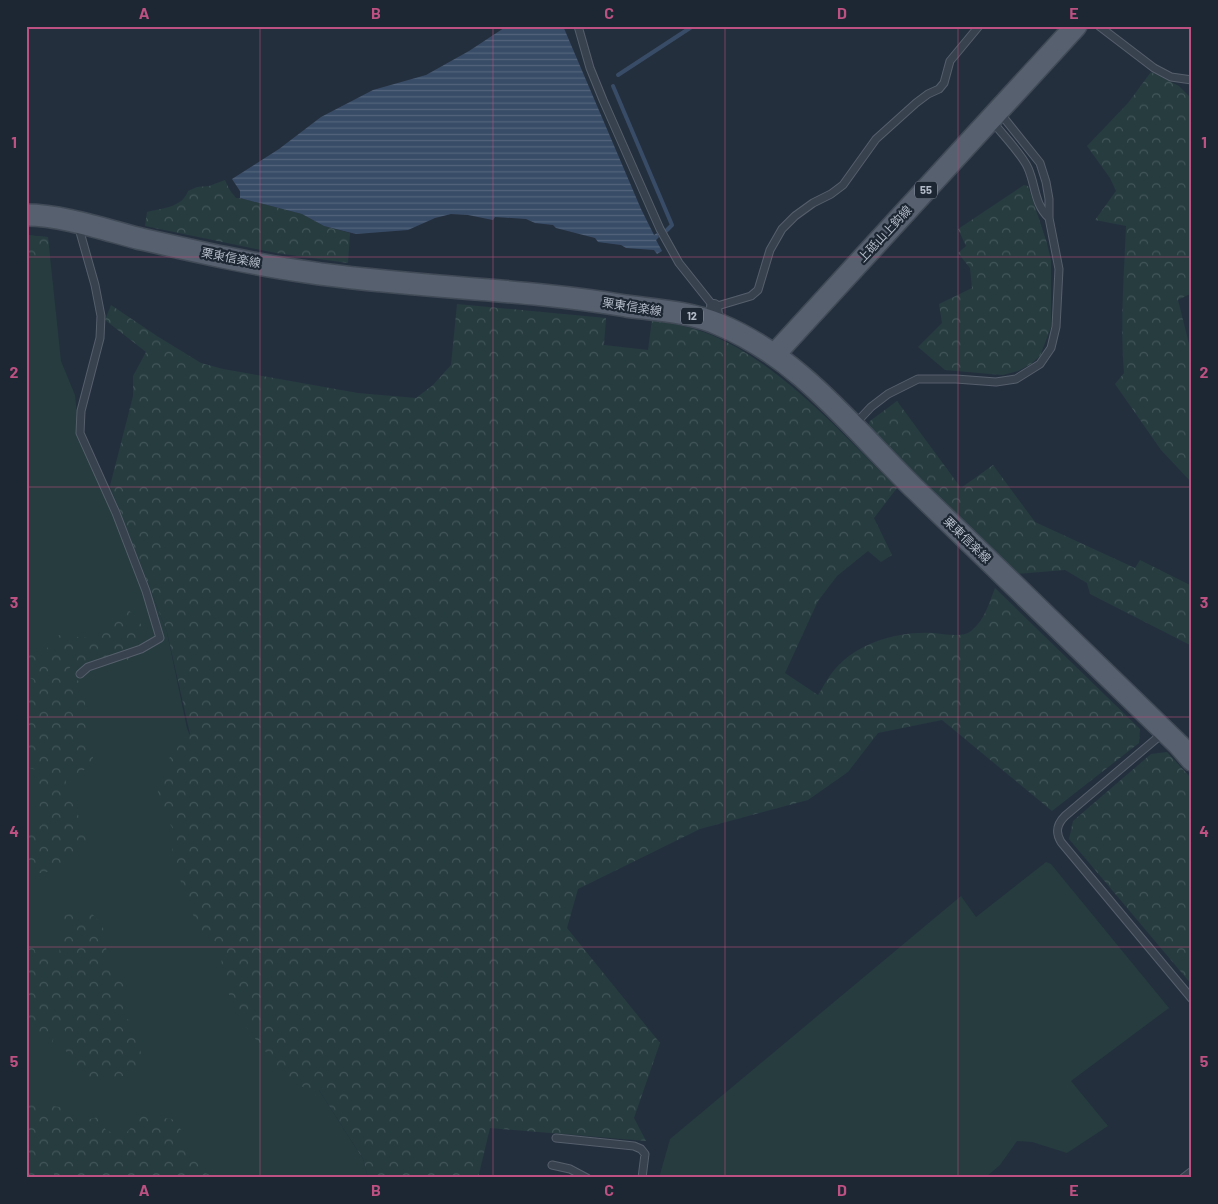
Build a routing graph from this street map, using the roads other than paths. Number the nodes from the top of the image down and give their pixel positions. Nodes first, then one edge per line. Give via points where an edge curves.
1 (578, 26) edge
2 (979, 26) edge
3 (1076, 26) edge
4 (1099, 26) edge
5 (1192, 80) edge
6 (994, 115) junction
7 (26, 215) edge
8 (1049, 218) junction
9 (78, 223) junction
10 (715, 315) junction
11 (775, 354) junction
12 (852, 426) junction
13 (80, 674) dead end
14 (1165, 731) junction
15 (1192, 760) edge
16 (1192, 999) edge
17 (556, 1138) dead end
18 (552, 1165) dead end
19 (1192, 1171) edge
20 (587, 1178) edge
21 (642, 1178) edge
22 (1184, 1178) edge

1 - 10 lane via 590,68 660,229
2 - 10 lane via 950,61 939,89 916,103 876,139 843,185 813,203 782,229 770,250 758,290
3 - 6 main road, 上砥山上鈎線 / 55
4 - 5 lane via 1154,68 1171,77
6 - 8 lane via 1026,164 1042,212
6 - 8 lane via 1040,163 1049,199
6 - 11 main road, 上砥山上鈎線 / 55
7 - 9 main road, 栗東信楽線 / 12
8 - 12 lane via 1059,269 1056,327 1051,348 1040,364 1016,379 996,382 918,379 888,394
9 - 10 main road, 栗東信楽線 / 12 via 181,248 304,272 361,280 588,299 694,317
9 - 13 lane via 101,316 100,338 81,411 80,434 116,514 146,591 160,638 141,649 88,667
10 - 11 main road, 栗東信楽線 / 12
11 - 12 main road, 栗東信楽線 / 12 via 805,378
12 - 14 main road, 栗東信楽線 / 12
14 - 15 main road, 栗東信楽線 / 12
14 - 16 lane via 1065,816 1057,830 1061,842
17 - 21 lane via 641,1149 644,1154
18 - 20 lane via 570,1169
19 - 22 lane

